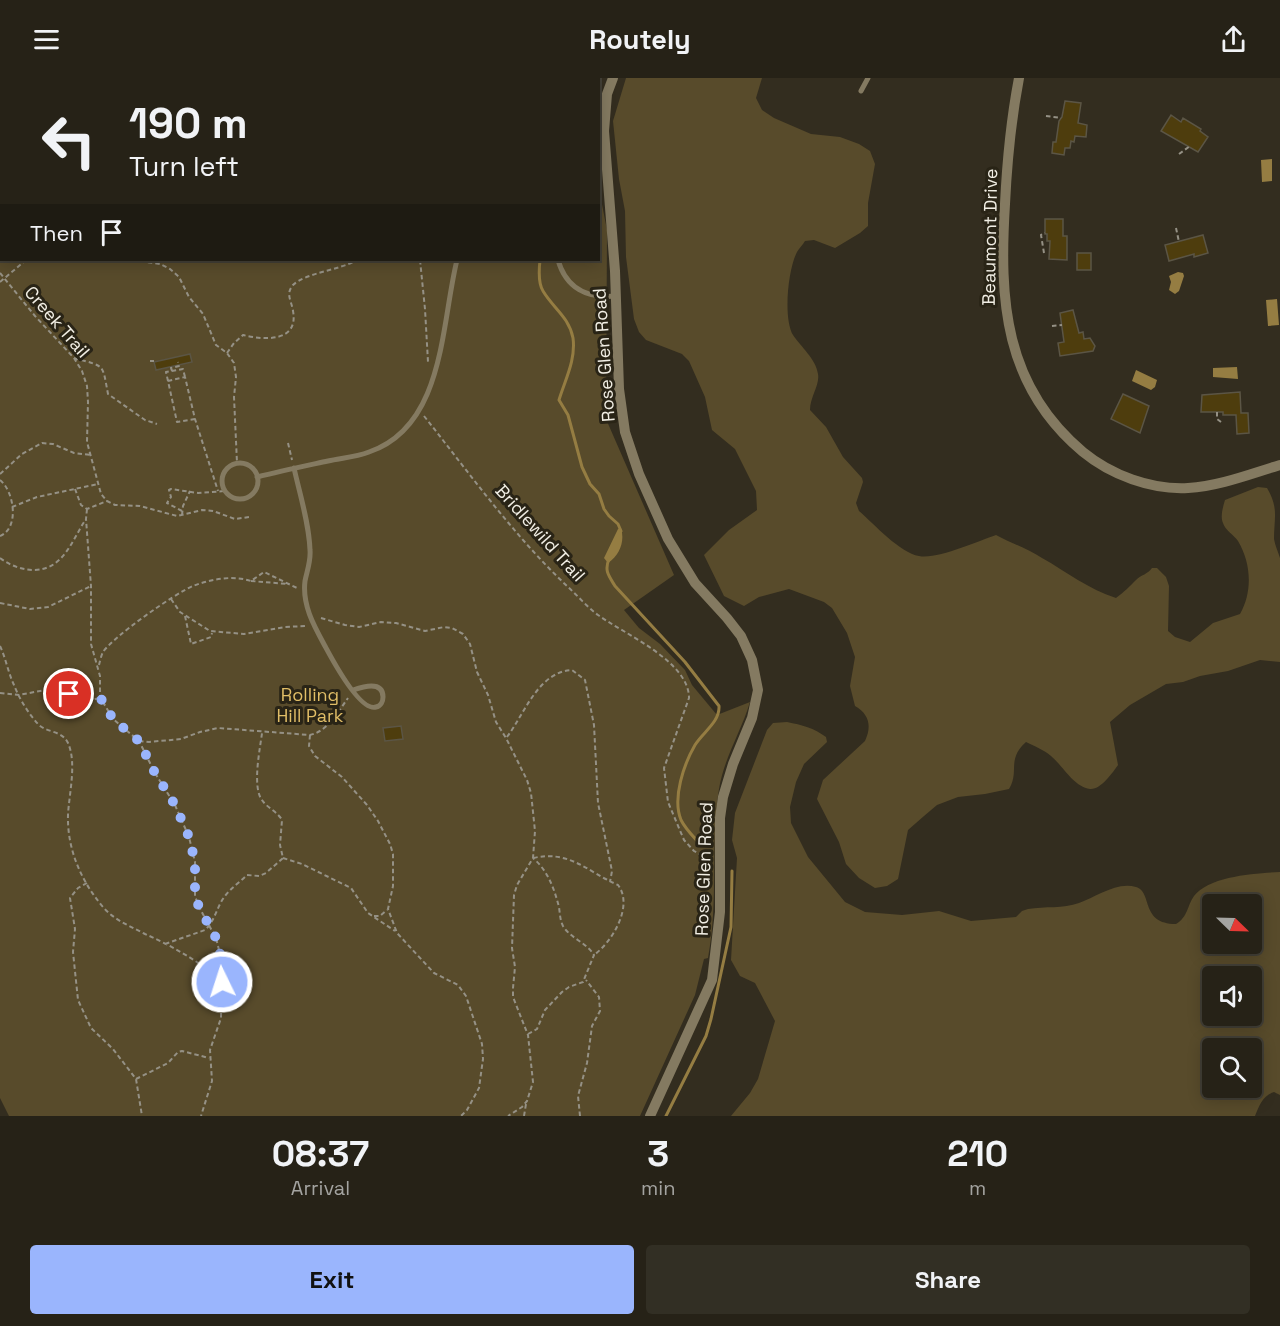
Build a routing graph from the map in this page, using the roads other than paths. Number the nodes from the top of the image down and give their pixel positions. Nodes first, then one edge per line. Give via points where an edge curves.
1 (613, 78) edge
2 (868, 78) edge
3 (1019, 78) edge
4 (861, 91) dead end
5 (457, 261) edge
6 (558, 261) edge
7 (616, 296) junction
8 (1280, 465) edge
9 (294, 468) junction
10 (257, 477) junction
11 (353, 690) junction
12 (650, 1116) edge

1 - 7 street, Rose Glen Road via 607,94 604,131
2 - 4 lane
3 - 8 street, Beaumont Drive via 1006,174 1003,288 1013,349 1042,408 1086,455 1139,482 1171,488 1204,486
5 - 9 lane via 434,375 420,412 404,431 369,452
6 - 7 lane via 563,274 576,288 601,298
7 - 12 street, Rose Glen Road via 619,389 625,432 637,467 668,539 696,583 741,636 752,660 758,690 723,797 718,938 712,980
9 - 10 lane
9 - 11 lane via 310,549 305,592 309,614
10 - 10 lane via 252,467 231,464 223,473 221,491 234,498 246,497 256,489
11 - 11 lane via 372,686 384,698 381,704 370,707

